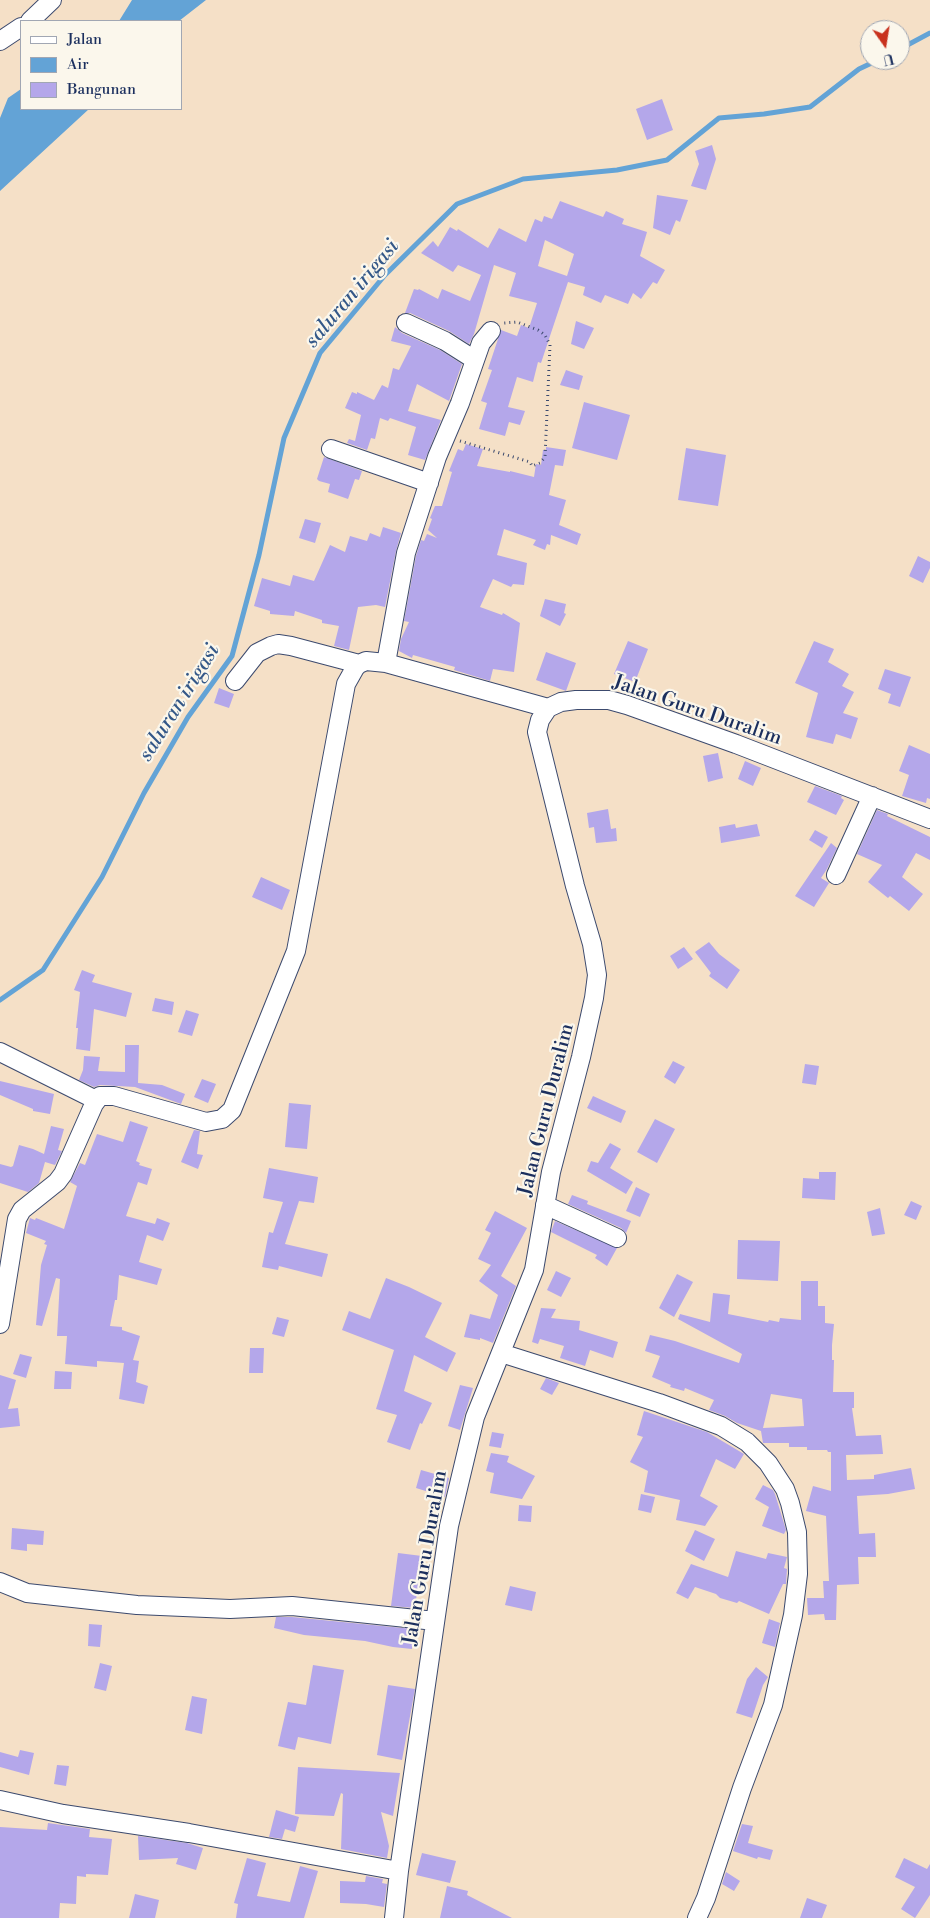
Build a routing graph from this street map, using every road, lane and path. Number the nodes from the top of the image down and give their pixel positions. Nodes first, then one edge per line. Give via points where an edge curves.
1 (52, 0) edge
2 (31, 20) edge
3 (20, 28) edge
4 (0, 42) edge
5 (406, 323) dead end
6 (492, 331) joint
7 (475, 360) junction
8 (445, 436) junction
9 (332, 449) dead end
10 (429, 483) junction
11 (386, 663) junction
12 (359, 664) junction
13 (235, 681) dead end
14 (548, 708) junction
15 (872, 796) junction
16 (930, 819) edge
17 (836, 875) dead end
18 (0, 1052) edge
19 (96, 1100) junction
20 (546, 1205) junction
21 (617, 1238) dead end
22 (0, 1324) edge
23 (501, 1353) junction
24 (0, 1582) edge
25 (435, 1621) junction
26 (0, 1800) edge
27 (399, 1871) junction
28 (394, 1918) edge
29 (697, 1918) edge

1 - 2 street
3 - 4 street
5 - 7 street via 445,341
6 - 7 street via 481,343
6 - 8 path via 506,322 517,322 538,330 549,342 544,457 532,466 530,462
7 - 8 street
8 - 10 street
9 - 10 street
10 - 11 street via 406,553
11 - 12 street via 366,661
11 - 14 street
12 - 13 street via 278,644 257,653
12 - 19 street via 346,684 296,951 232,1110 222,1119 206,1122 114,1096 102,1095
14 - 15 street, Jalan Guru Duralim via 576,700 609,700
14 - 20 street, Jalan Guru Duralim via 537,732 592,944 597,975 591,1017 551,1172
15 - 16 street, Jalan Guru Duralim
15 - 17 street
18 - 19 street
19 - 22 street via 63,1174 22,1210 17,1219
20 - 21 street
20 - 23 street, Jalan Guru Duralim via 534,1270
23 - 25 street, Jalan Guru Duralim via 476,1417 448,1526
23 - 29 street via 721,1426 747,1442 763,1458 777,1476 790,1503 797,1532 798,1574 783,1660 772,1705
24 - 25 street via 33,1594 137,1605 230,1609 292,1606
25 - 27 street, Jalan Guru Duralim
26 - 27 street via 63,1814
27 - 28 street, Jalan Guru Duralim

